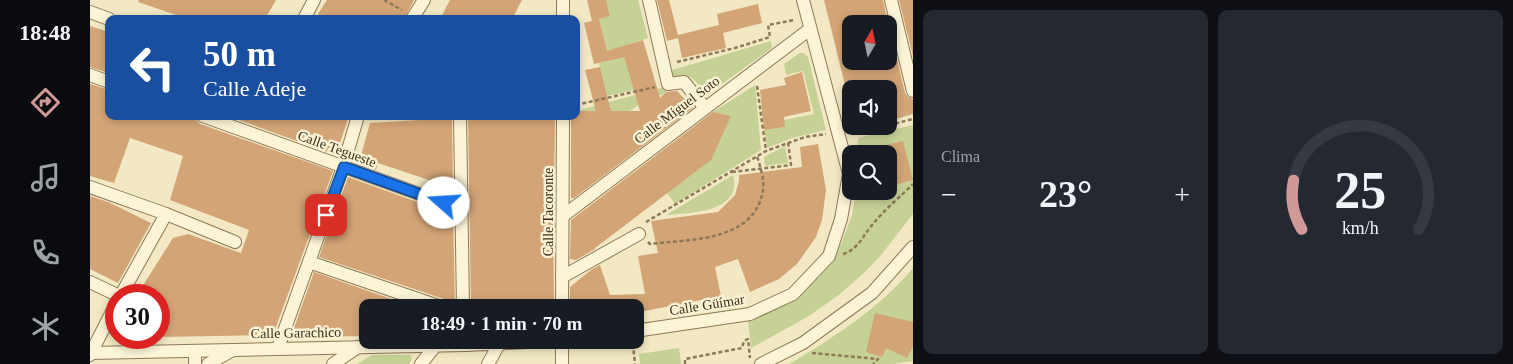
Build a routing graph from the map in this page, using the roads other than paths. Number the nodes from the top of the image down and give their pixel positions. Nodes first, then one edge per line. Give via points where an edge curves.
1 (314, 0) edge
2 (424, 0) edge
3 (562, 0) edge
4 (649, 0) edge
5 (803, 0) edge
6 (890, 0) edge
7 (90, 14) edge
8 (306, 15) edge
9 (415, 15) edge
10 (563, 15) edge
11 (105, 18) edge
12 (810, 29) junction
13 (90, 75) edge
14 (105, 81) edge
15 (913, 91) edge
16 (705, 108) junction
17 (214, 120) edge
18 (357, 120) edge
19 (460, 120) edge
20 (563, 120) edge
21 (344, 167) junction
22 (90, 187) edge
23 (461, 208) junction
24 (166, 214) junction
25 (563, 216) junction
26 (639, 234) road end
27 (235, 242) dead end
28 (913, 247) edge
29 (309, 262) junction
30 (562, 277) junction
31 (90, 282) edge
32 (125, 284) edge
33 (105, 289) edge
34 (418, 299) edge
35 (463, 299) edge
36 (562, 299) edge
37 (105, 325) edge
38 (644, 330) edge
39 (358, 347) joint
40 (278, 348) junction
41 (236, 349) junction
42 (433, 349) edge
43 (496, 349) edge
44 (565, 349) edge
45 (90, 354) edge
46 (141, 358) edge
47 (195, 358) edge
48 (208, 364) edge
49 (332, 364) edge
50 (421, 364) edge
51 (488, 364) edge
52 (562, 364) edge
53 (762, 364) edge

1 - 8 street
2 - 9 street
3 - 10 street
4 - 16 street via 668,84 684,82
5 - 12 street, Calle Güímar
6 - 15 street
7 - 11 street
12 - 16 street, Calle Miguel Soto
12 - 38 street, Calle Güímar via 849,174 841,219 829,256 793,294 750,314
13 - 14 street
16 - 25 street, Calle Miguel Soto
17 - 21 street, Calle Tegueste
18 - 21 street
19 - 23 street
20 - 25 street, Calle Tacoronte
21 - 23 street, Calle Tegueste
21 - 29 street
22 - 24 street
23 - 35 street
24 - 27 street
24 - 32 street
25 - 30 street, Calle Tacoronte
26 - 30 street
28 - 53 street via 872,293 803,343
29 - 34 street
29 - 40 street
30 - 36 street, Calle Tacoronte
31 - 33 street
37 - 45 street
39 - 40 street, Calle Garachico
39 - 49 street
40 - 41 street, Calle Garachico
41 - 47 street, Calle Garachico
41 - 48 street
42 - 50 street
43 - 51 street
44 - 52 street
45 - 46 street, Calle Garachico
46 - 47 street, Calle Garachico

